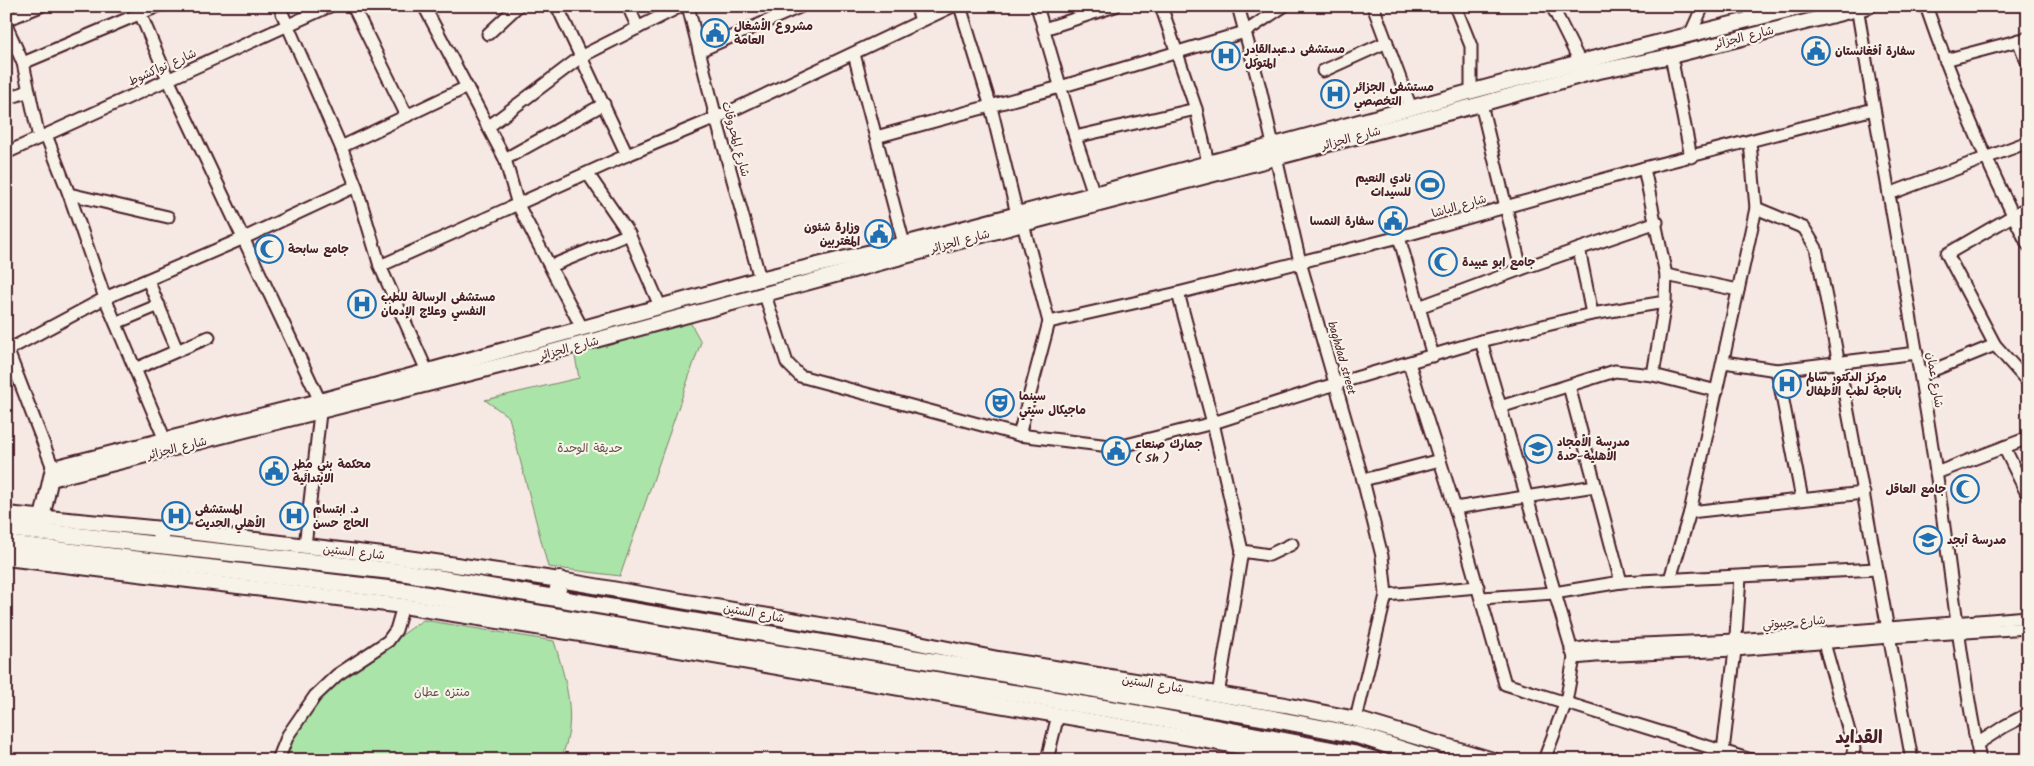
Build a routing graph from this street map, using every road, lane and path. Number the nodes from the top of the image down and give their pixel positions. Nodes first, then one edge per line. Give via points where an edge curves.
1 (41, 6) edge
2 (158, 6) edge
3 (279, 6) edge
4 (330, 6) edge
5 (353, 6) edge
6 (424, 6) edge
7 (518, 6) edge
8 (557, 6) edge
9 (628, 6) edge
10 (681, 6) edge
11 (688, 6) edge
12 (802, 6) edge
13 (916, 6) edge
14 (953, 6) edge
15 (960, 6) edge
16 (1037, 6) edge
17 (1115, 6) edge
18 (1160, 6) edge
19 (1238, 6) edge
20 (1284, 6) edge
21 (1373, 6) edge
22 (1455, 6) edge
23 (1552, 6) edge
24 (1703, 6) edge
25 (1804, 6) edge
26 (1926, 6) edge
27 (1861, 7) edge
28 (138, 9) edge
29 (1751, 13) edge
30 (6, 20) edge
31 (921, 20) junction
32 (6, 26) edge
33 (287, 26) junction
34 (638, 28) junction
35 (1044, 29) junction
36 (1245, 32) junction
37 (488, 34) dead end
38 (1690, 35) junction
39 (2023, 39) edge
40 (1387, 42) junction
41 (699, 51) junction
42 (1176, 52) junction
43 (854, 54) junction
44 (582, 56) junction
45 (1670, 56) junction
46 (1944, 60) junction
47 (1580, 62) junction
48 (23, 63) junction
49 (2028, 66) edge
50 (1323, 71) dead end
51 (1590, 73) junction
52 (168, 80) junction
53 (467, 87) junction
54 (1060, 87) junction
55 (29, 91) junction
56 (1471, 92) junction
57 (6, 99) edge
58 (604, 104) junction
59 (1480, 104) junction
60 (991, 107) junction
61 (1411, 108) junction
62 (1196, 109) junction
63 (1874, 109) junction
64 (407, 116) junction
65 (716, 118) junction
66 (488, 127) junction
67 (43, 136) junction
68 (876, 137) junction
69 (1075, 137) junction
70 (1750, 142) junction
71 (2027, 143) edge
72 (341, 147) junction
73 (1274, 151) junction
74 (6, 153) edge
75 (627, 155) junction
76 (1690, 156) junction
77 (1985, 156) junction
78 (505, 159) junction
79 (1208, 163) junction
80 (1644, 168) junction
81 (588, 174) junction
82 (356, 186) junction
83 (69, 194) junction
84 (1094, 194) junction
85 (1889, 194) junction
86 (518, 205) junction
87 (1505, 207) junction
88 (2028, 207) edge
89 (1756, 208) junction
90 (2013, 216) junction
91 (168, 217) dead end
92 (1020, 219) junction
93 (1656, 222) junction
94 (629, 234) junction
95 (1399, 237) junction
96 (244, 238) junction
97 (904, 244) junction
98 (2028, 245) edge
99 (1579, 249) junction
100 (1300, 262) junction
101 (380, 266) junction
102 (551, 266) junction
103 (1521, 269) junction
104 (1666, 275) junction
105 (760, 279) junction
106 (148, 280) junction
107 (1738, 290) junction
108 (1178, 293) junction
109 (765, 294) junction
110 (105, 298) junction
111 (1665, 302) junction
112 (158, 305) junction
113 (660, 306) junction
114 (1419, 307) junction
115 (1592, 314) junction
116 (1049, 322) junction
117 (116, 323) junction
118 (582, 328) junction
119 (209, 337) dead end
120 (1481, 341) junction
121 (1995, 345) junction
122 (7, 349) edge
123 (177, 350) junction
124 (503, 350) junction
125 (1917, 353) junction
126 (1433, 356) junction
127 (1724, 362) junction
128 (1409, 363) junction
129 (507, 364) junction
130 (1840, 364) junction
131 (135, 369) junction
132 (1777, 370) junction
133 (427, 371) junction
134 (1653, 375) junction
135 (1921, 376) junction
136 (2028, 382) edge
137 (1335, 384) junction
138 (1569, 386) junction
139 (1717, 391) junction
140 (320, 407) junction
141 (1500, 407) junction
142 (1212, 423) junction
143 (1019, 435) junction
144 (2028, 438) edge
145 (165, 440) junction
146 (2004, 447) junction
147 (1440, 460) junction
148 (1936, 473) junction
149 (52, 474) junction
150 (1363, 480) junction
151 (1595, 486) junction
152 (1864, 493) junction
153 (2028, 496) edge
154 (1528, 497) junction
155 (1802, 499) junction
156 (1455, 508) junction
157 (1690, 512) junction
158 (6, 514) edge
159 (42, 518) junction
160 (6, 528) edge
161 (161, 537) junction
162 (6, 544) edge
163 (1292, 544) dead end
164 (305, 546) junction
165 (1242, 551) junction
166 (6, 558) edge
167 (1877, 569) junction
168 (1740, 577) junction
169 (1670, 579) junction
170 (560, 580) junction
171 (1621, 582) junction
172 (1480, 593) junction
173 (1554, 593) junction
174 (1386, 595) junction
175 (556, 597) junction
176 (403, 606) junction
177 (2028, 617) edge
178 (1957, 628) junction
179 (2028, 628) edge
180 (747, 631) junction
181 (1888, 632) junction
182 (645, 637) junction
183 (1823, 638) junction
184 (1736, 645) junction
185 (742, 647) junction
186 (1573, 654) junction
187 (1108, 684) junction
188 (1218, 694) junction
189 (1566, 702) junction
190 (2028, 714) edge
191 (1058, 715) junction
192 (1356, 718) junction
193 (1150, 722) junction
194 (1977, 744) junction
195 (1723, 751) junction
196 (278, 760) edge
197 (1047, 760) edge
198 (1316, 760) edge
199 (1374, 760) edge
200 (1434, 760) edge
201 (1493, 760) edge
202 (1544, 760) edge
203 (1751, 760) edge
204 (1851, 760) edge
205 (1912, 760) edge
206 (1980, 760) edge

1 - 30 street
2 - 28 street
3 - 33 street
4 - 33 street, شارع نواكشوط
5 - 64 street
6 - 53 street
7 - 37 street
8 - 44 street
9 - 34 street
10 - 34 street
11 - 41 street, شارع المحروقات
12 - 41 street
13 - 31 street
14 - 31 street
15 - 60 street
16 - 35 street
17 - 35 street
18 - 42 street
19 - 36 street, baghdad street
20 - 36 street
21 - 40 street
22 - 56 street via 1471,46
23 - 47 street
24 - 38 street
25 - 29 main road, شارع الجزائر
26 - 46 street
27 - 45 main road, شارع الجزائر
27 - 63 street, شارع عمان
28 - 48 street
28 - 52 street
29 - 38 main road, شارع الجزائر
31 - 43 street
32 - 48 street
33 - 52 street, شارع نواكشوط
33 - 72 street
34 - 44 street
35 - 54 street
36 - 42 street
36 - 73 street, baghdad street
38 - 47 main road, شارع الجزائر
39 - 46 street
39 - 49 street
40 - 50 street
40 - 61 street
41 - 65 street, شارع المحروقات
42 - 54 street
42 - 62 street
43 - 65 street
43 - 68 street
44 - 58 street
44 - 66 street
45 - 51 main road, شارع الجزائر
45 - 76 street
46 - 77 street
47 - 51 main road
47 - 56 main road, شارع الجزائر
48 - 55 street
51 - 59 main road, شارع الجزائر
52 - 67 street, شارع نواكشوط
52 - 96 street
53 - 64 street
53 - 66 street
54 - 60 street
54 - 69 street
55 - 57 street
55 - 67 street
56 - 61 main road, شارع الجزائر
58 - 75 street
58 - 78 street
59 - 73 main road, شارع الجزائر
59 - 87 street
60 - 68 street
60 - 92 street
61 - 73 main road, شارع الجزائر
62 - 69 street
62 - 79 street
63 - 70 street, شارع الباشا
63 - 85 street, شارع عمان
64 - 72 street
65 - 75 street
65 - 105 street, شارع المحروقات
66 - 78 street
67 - 74 street, شارع نواكشوط
67 - 83 street
68 - 97 street
69 - 84 street
70 - 76 street, شارع الباشا
70 - 89 street
71 - 77 street
72 - 82 street
73 - 79 main road, شارع الجزائر
73 - 92 main road, شارع الجزائر
73 - 100 street, baghdad street
75 - 81 street
76 - 80 street, شارع الباشا
77 - 85 street
77 - 90 street
78 - 86 street
79 - 84 main road, شارع الجزائر
80 - 87 street, شارع الباشا
80 - 93 street
81 - 86 street
81 - 94 street
82 - 96 street
82 - 101 street
83 - 91 street
83 - 110 street
84 - 92 main road, شارع الجزائر
85 - 125 street, شارع عمان
86 - 101 street
86 - 102 street
87 - 95 street, شارع الباشا
87 - 103 street
88 - 90 street
89 - 107 street
89 - 130 street via 1804,228 1816,248
90 - 98 street
90 - 121 street via 1948,254
92 - 97 main road, شارع الجزائر
92 - 109 main road, شارع الجزائر
92 - 116 street
93 - 99 street
93 - 104 street
94 - 102 street
94 - 113 street
95 - 100 street, شارع الباشا
95 - 114 street
96 - 106 street
96 - 140 street
97 - 105 main road, شارع الجزائر
99 - 103 street
99 - 115 street
100 - 108 street, شارع الباشا
100 - 137 street, baghdad street
101 - 133 street
102 - 118 street
103 - 114 street
104 - 107 street
104 - 111 street
105 - 109 main road
105 - 113 main road, شارع الجزائر
106 - 110 street
106 - 112 street
107 - 127 street
108 - 116 street, شارع الباشا
108 - 142 street
109 - 129 main road, شارع الجزائر
109 - 143 street via 787,363 800,376
110 - 117 street
110 - 122 street
111 - 115 street
111 - 134 street
112 - 117 street
112 - 123 street
113 - 118 main road, شارع الجزائر
114 - 126 street
115 - 120 street
116 - 143 street
117 - 131 street
118 - 124 main road, شارع الجزائر
119 - 123 street
120 - 126 street
120 - 141 street
121 - 135 street
121 - 136 street
122 - 149 street
123 - 131 street
124 - 129 main road
124 - 133 main road, شارع الجزائر
125 - 130 street
125 - 135 street, شارع عمان
126 - 128 street
127 - 132 street
127 - 139 street
128 - 137 street
128 - 147 street
129 - 140 main road, شارع الجزائر
130 - 132 street
130 - 152 street
131 - 145 street
132 - 155 street
133 - 140 main road, شارع الجزائر
134 - 138 street via 1615,371
134 - 139 street
135 - 148 street, شارع عمان
137 - 142 street
137 - 150 street, baghdad street
138 - 141 street
138 - 151 street
139 - 157 street
140 - 145 main road, شارع الجزائر
140 - 149 main road, شارع الجزائر
140 - 164 street
141 - 154 street
142 - 143 street via 1118,446
142 - 165 street
144 - 146 street
145 - 149 main road, شارع الجزائر
146 - 148 street
146 - 153 street
147 - 150 street
147 - 156 street
148 - 178 street, شارع عمان
149 - 159 main road
150 - 174 street, baghdad street via 1382,556
151 - 154 street
151 - 171 street
152 - 155 street
152 - 167 street
154 - 156 street
154 - 173 street
155 - 157 street
156 - 172 street
157 - 169 street
158 - 159 main road, شارع الستين
159 - 161 main road, شارع الستين
160 - 161 highway, شارع الستين
161 - 164 main road, شارع الستين
161 - 175 highway, شارع الستين
162 - 182 highway via 404,591
163 - 165 street via 1269,555
164 - 170 main road, شارع الستين
165 - 188 street
166 - 176 main road
167 - 168 street
167 - 181 street
168 - 169 street
168 - 184 street
169 - 171 street
170 - 175 highway
170 - 187 main road, شارع الستين via 884,636
171 - 173 street
172 - 173 street
172 - 174 street
172 - 189 street via 1506,684
173 - 186 street
174 - 192 street, baghdad street
175 - 180 highway, شارع الستين
176 - 182 main road
176 - 196 street via 396,630 388,641 337,675 315,696 288,735
177 - 178 street, شارع جيبوتي
178 - 179 street, شارع جيبوتي
178 - 181 street, شارع جيبوتي
178 - 194 street, شارع عمان
180 - 185 highway
180 - 187 highway, شارع الستين
181 - 183 street, شارع جيبوتي
181 - 205 street
182 - 185 highway
182 - 191 main road
183 - 184 street, شارع جيبوتي
183 - 204 street via 1854,750
184 - 186 street, شارع جيبوتي via 1596,656
184 - 195 street
185 - 193 highway
186 - 189 street
187 - 188 main road, شارع الستين
187 - 200 highway, شارع الستين via 1357,736
188 - 192 main road, شارع الستين
189 - 195 street
189 - 202 street
190 - 194 street
191 - 193 main road
191 - 197 street
192 - 201 main road, شارع الستين
193 - 198 main road
193 - 199 highway via 1335,750
194 - 206 street, شارع عمان
195 - 203 street

